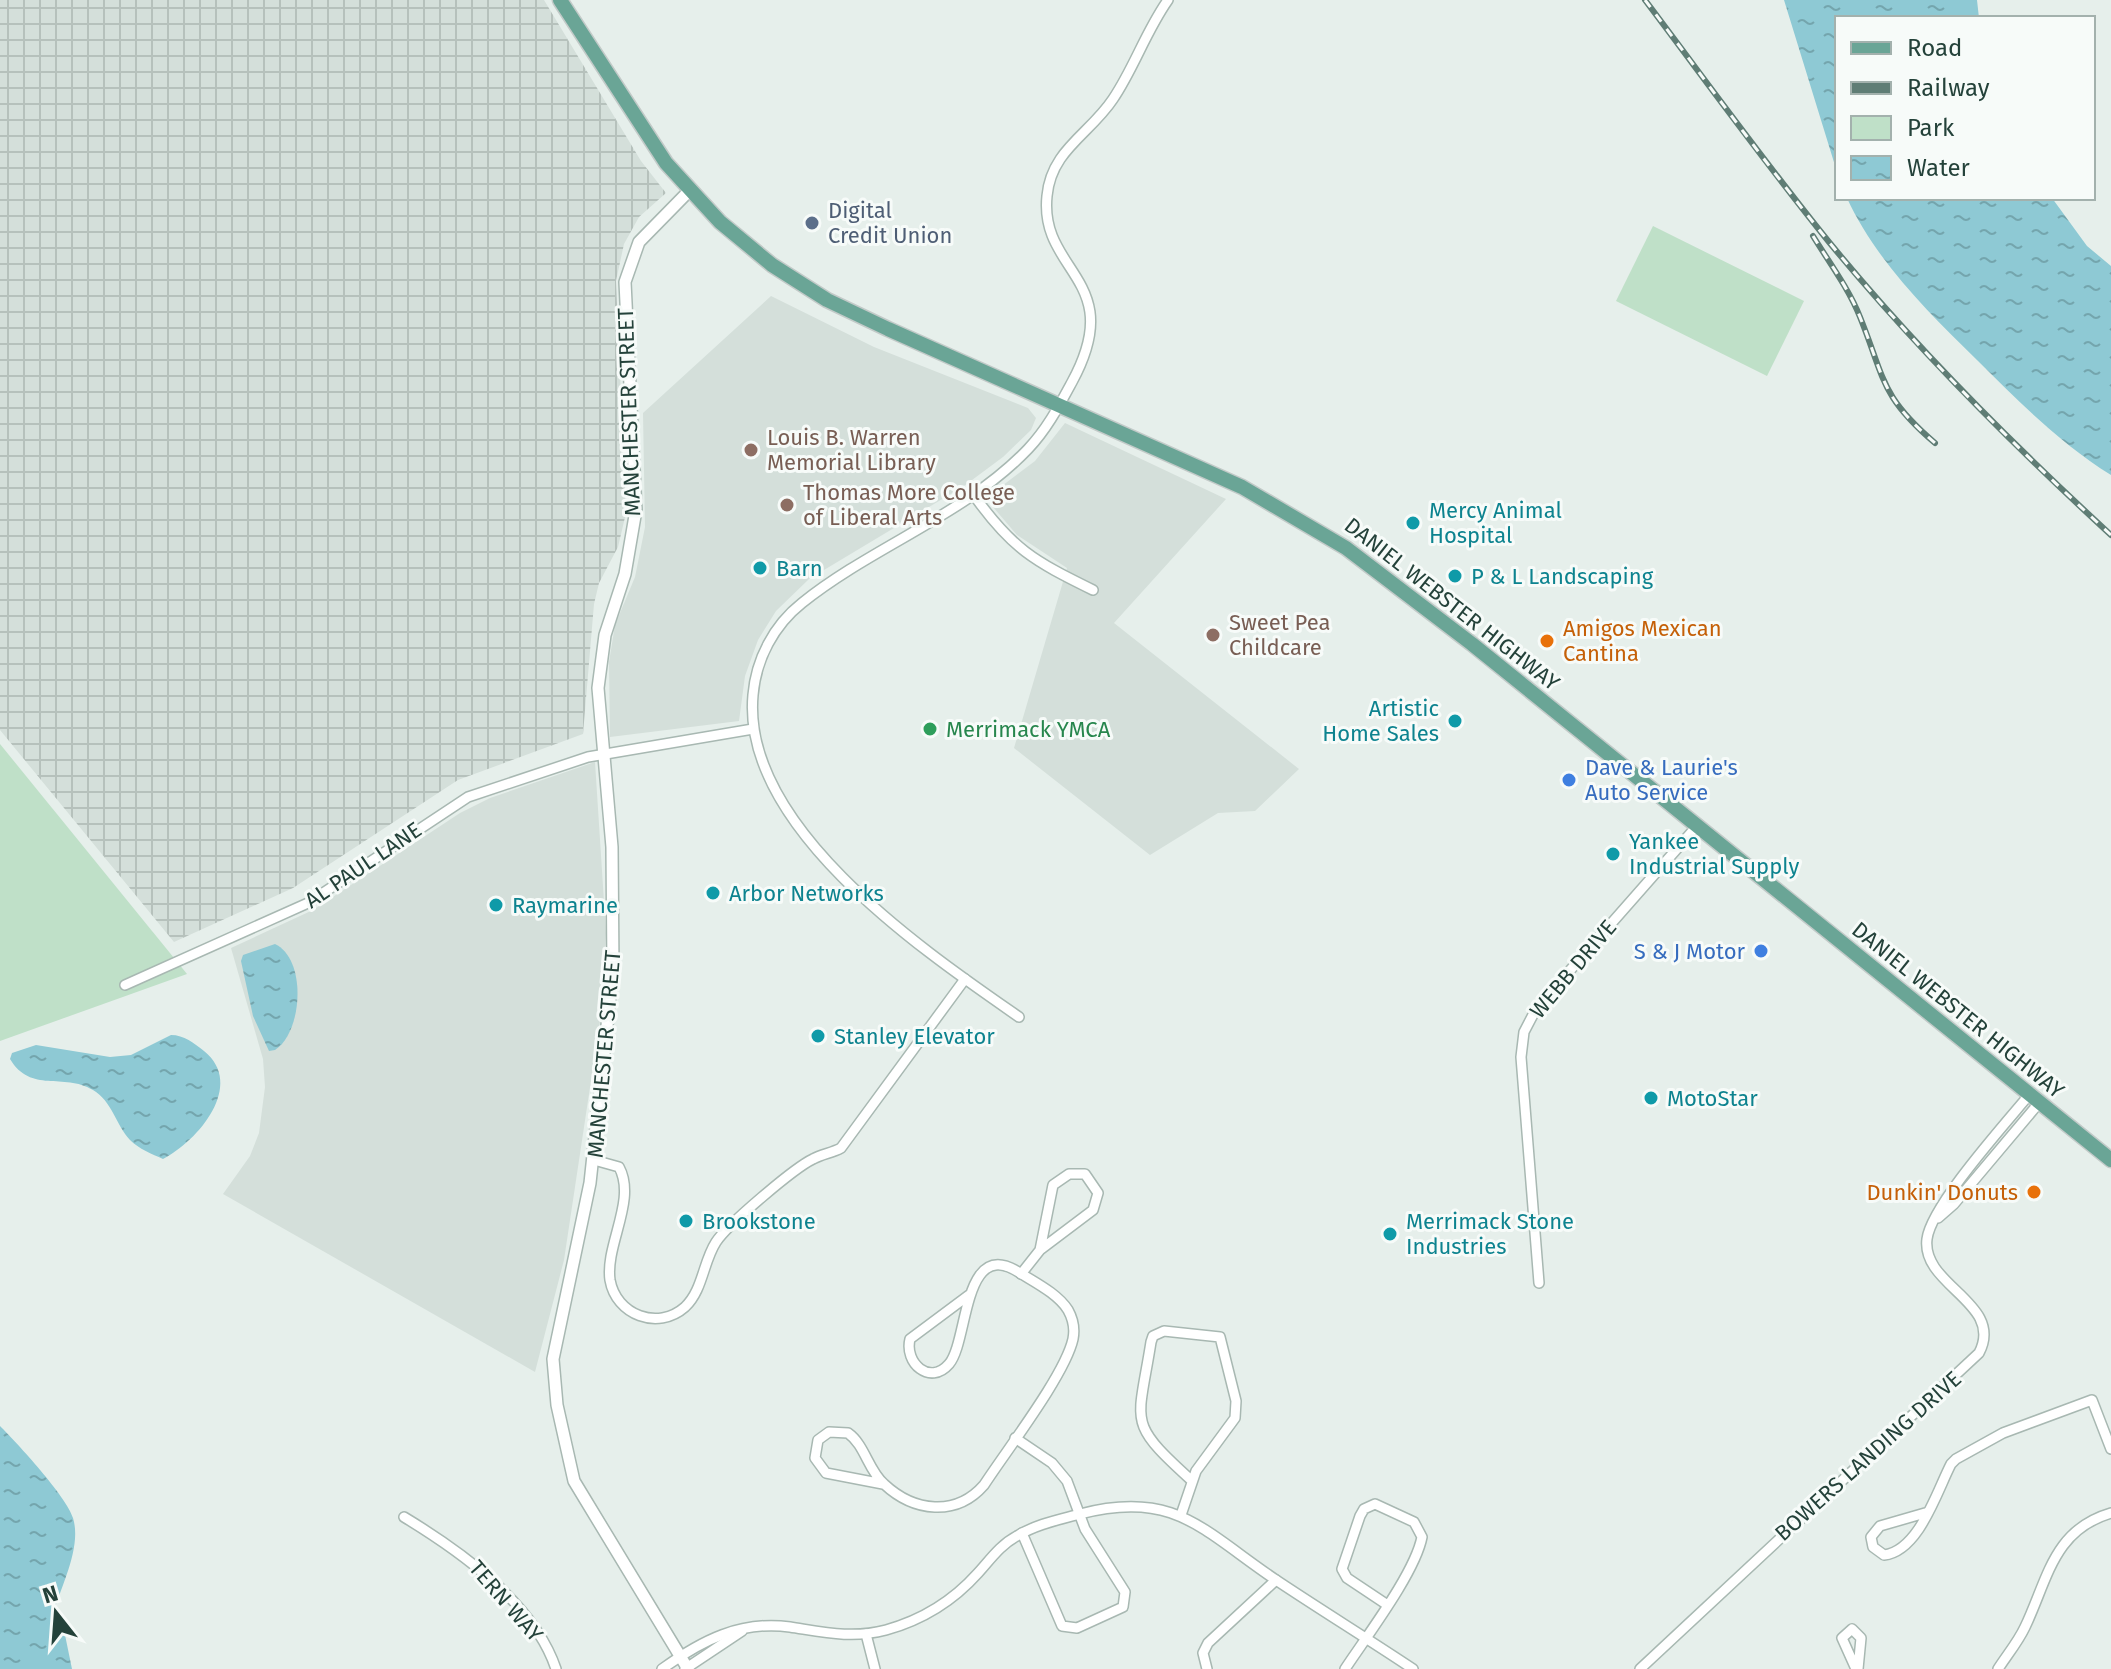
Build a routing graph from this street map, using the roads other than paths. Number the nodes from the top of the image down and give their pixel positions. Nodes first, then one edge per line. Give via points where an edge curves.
1 (560, 0) edge
2 (1168, 0) edge
3 (690, 190) junction
4 (1060, 404) junction
5 (973, 494) junction
6 (1093, 590) dead end
7 (753, 729) junction
8 (602, 754) junction
9 (1697, 826) junction
10 (965, 979) junction
11 (125, 985) dead end
12 (1019, 1017) dead end
13 (2034, 1099) junction
14 (594, 1160) junction
15 (2111, 1160) edge
16 (1040, 1250) junction
17 (1021, 1274) junction
18 (1539, 1283) dead end
19 (969, 1295) junction
20 (1015, 1438) junction
21 (2111, 1449) edge
22 (1191, 1480) junction
23 (883, 1484) junction
24 (1925, 1513) junction
25 (2111, 1513) edge
26 (1079, 1514) junction
27 (1181, 1515) junction
28 (404, 1517) dead end
29 (1022, 1533) junction
30 (1276, 1580) junction
31 (1386, 1604) junction
32 (742, 1631) junction
33 (866, 1634) junction
34 (1366, 1638) junction
35 (679, 1656) junction
36 (556, 1669) edge
37 (662, 1669) edge
38 (686, 1669) edge
39 (875, 1669) edge
40 (1207, 1669) edge
41 (1345, 1669) edge
42 (1413, 1669) edge
43 (1640, 1669) edge
44 (1998, 1669) edge

1 - 3 main road, DANIEL WEBSTER HIGHWAY via 638,125
2 - 4 street via 1112,100 1062,153 1050,178 1048,221 1086,292 1091,319 1081,364
3 - 4 main road, DANIEL WEBSTER HIGHWAY via 734,236 806,288
3 - 8 street, MANCHESTER STREET via 639,242 625,282 636,510 599,668
4 - 5 street via 1030,447
4 - 9 main road, DANIEL WEBSTER HIGHWAY via 1242,487 1346,548
5 - 6 street via 1018,549
5 - 7 street via 818,591 783,621 757,671
7 - 8 street, AL PAUL LANE
7 - 10 street via 784,801 837,873 883,917
8 - 11 street, AL PAUL LANE via 468,797 308,903
8 - 14 street, MANCHESTER STREET via 615,937
9 - 13 main road, DANIEL WEBSTER HIGHWAY
9 - 18 street, WEBB DRIVE via 1548,994 1524,1032 1521,1057
10 - 12 street
10 - 14 street via 841,1148 812,1159 727,1229 689,1303 671,1316 651,1319 635,1314 614,1291 610,1270 625,1182 619,1167
13 - 15 main road, DANIEL WEBSTER HIGHWAY
13 - 43 street, BOWERS LANDING DRIVE via 1948,1196 1927,1238 1930,1259 1980,1318 1984,1342 1979,1353
14 - 35 street, MANCHESTER STREET via 557,1325 557,1405 574,1481
16 - 16 street via 1053,1185 1069,1174 1085,1174 1098,1193 1093,1210
16 - 17 street
17 - 19 street via 997,1265 985,1271
17 - 20 street via 1066,1307 1073,1336 1064,1362
19 - 19 street via 952,1360 940,1371 917,1368 908,1355 910,1339
20 - 23 street via 979,1490 955,1506 926,1507
20 - 26 street via 1058,1469
21 - 24 street via 2092,1400 1962,1453
22 - 22 street via 1231,1426 1236,1401 1220,1337 1164,1331 1151,1342 1140,1423 1152,1444
22 - 27 street
23 - 23 street via 826,1473 815,1458 818,1440 834,1430 852,1435
24 - 24 street via 1900,1550 1884,1555 1876,1550 1871,1537 1876,1529
25 - 44 street via 2075,1531 2056,1552 2025,1626
26 - 27 street via 1133,1505
26 - 29 street
26 - 29 street via 1126,1598 1119,1611 1077,1628 1058,1621
27 - 30 street
28 - 36 street, TERN WAY via 484,1573 542,1641
29 - 33 street via 939,1607 897,1627
30 - 34 street
30 - 40 street via 1208,1643 1203,1653
31 - 31 street via 1416,1557 1422,1537 1414,1522 1375,1504 1360,1516 1342,1569
31 - 34 street
32 - 33 street via 782,1626
32 - 35 street via 720,1633
32 - 38 street
33 - 39 street
34 - 41 street
34 - 42 street
35 - 37 street
35 - 38 street, MANCHESTER STREET

